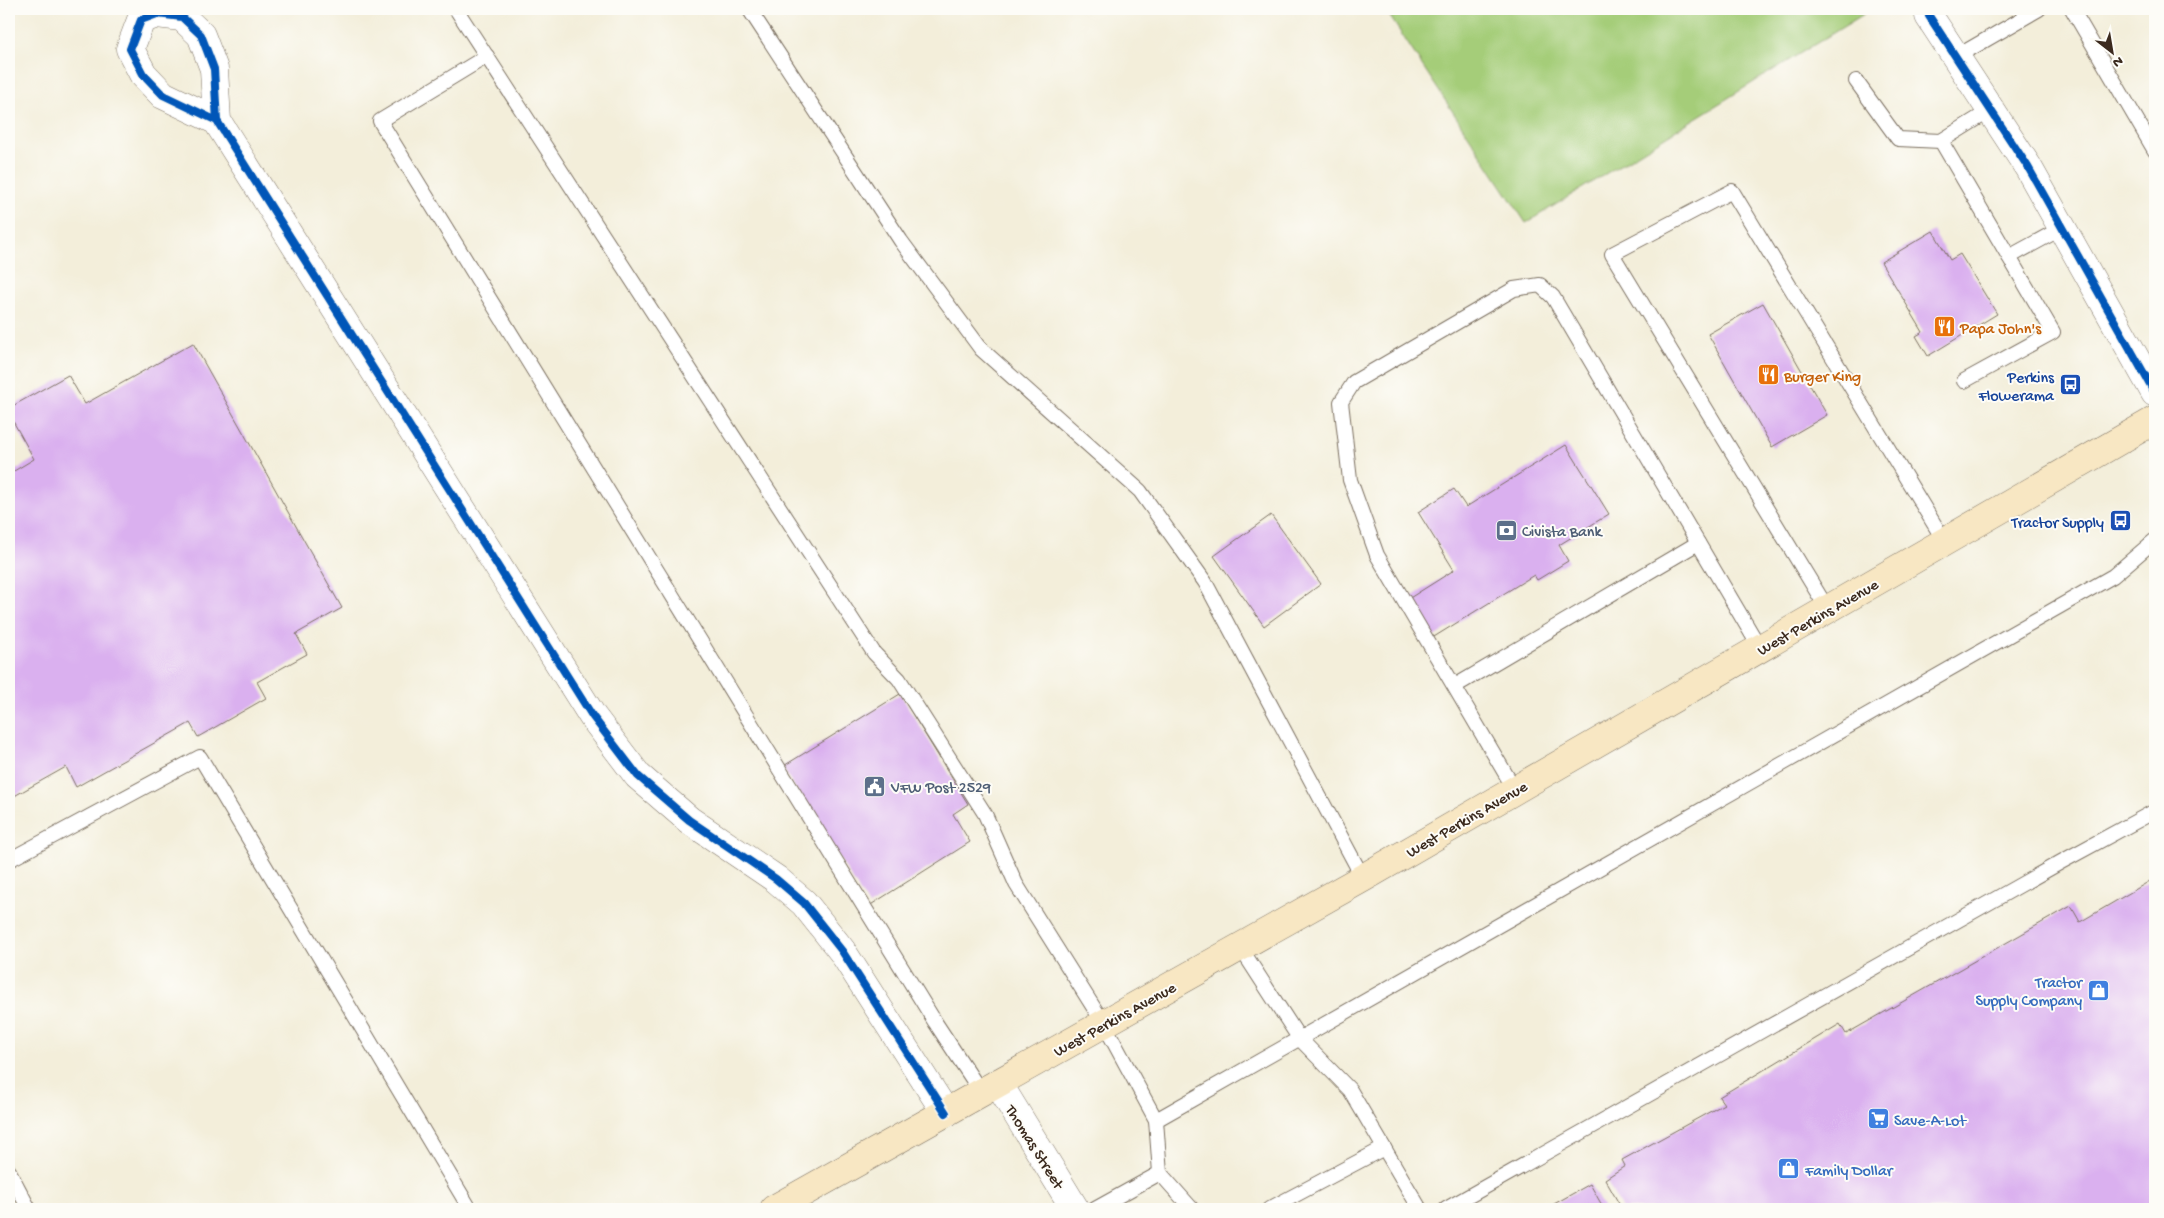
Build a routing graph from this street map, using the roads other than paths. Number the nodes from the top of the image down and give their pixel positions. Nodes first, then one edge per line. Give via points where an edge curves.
1 (456, 9) edge
2 (749, 9) edge
3 (2039, 9) edge
4 (2072, 9) edge
5 (1929, 16) dead end
6 (487, 56) junction
7 (1956, 57) junction
8 (1856, 82) dead end
9 (1991, 110) junction
10 (217, 120) dead end
11 (1941, 141) junction
12 (2155, 151) edge
13 (2062, 228) junction
14 (2009, 257) junction
15 (1964, 381) dead end
16 (2155, 393) edge
17 (2155, 420) edge
18 (2155, 540) edge
19 (1945, 542) junction
20 (1698, 543) junction
21 (1828, 610) junction
22 (1760, 648) junction
23 (1455, 686) junction
24 (1515, 790) junction
25 (2155, 811) edge
26 (9, 860) edge
27 (1363, 878) junction
28 (1240, 947) junction
29 (1104, 1024) junction
30 (1299, 1038) junction
31 (990, 1088) junction
32 (946, 1113) junction
33 (1156, 1120) junction
34 (1384, 1148) junction
35 (9, 1171) edge
36 (1160, 1173) junction
37 (29, 1209) edge
38 (470, 1209) edge
39 (774, 1209) edge
40 (1075, 1209) edge
41 (1095, 1209) edge
42 (1192, 1209) edge
43 (1269, 1209) edge
44 (1420, 1209) edge
45 (1446, 1209) edge

1 - 6 lane
2 - 27 lane via 901,241 981,350 1140,490 1205,582
3 - 7 lane
4 - 12 lane
5 - 7 street
6 - 29 lane via 874,653 904,687 985,814 1016,884
6 - 31 lane via 380,121 930,1014
7 - 9 street
8 - 11 lane via 1898,139
9 - 11 lane
9 - 13 street
10 - 32 street via 593,717 638,776 688,820 776,879 804,903 842,951
11 - 14 lane
13 - 14 lane
13 - 16 street
14 - 15 lane via 2053,332
17 - 19 main road, West Perkins Avenue
18 - 30 lane via 2113,576
19 - 21 main road, West Perkins Avenue
19 - 21 lane via 1732,191 1612,254
20 - 22 lane
20 - 23 lane
20 - 23 lane via 1553,297 1540,285 1514,289 1354,382 1341,402 1350,480 1377,555
21 - 22 main road, West Perkins Avenue
22 - 24 main road, West Perkins Avenue
23 - 24 lane
24 - 27 main road, West Perkins Avenue
25 - 45 lane
26 - 38 lane via 200,756
27 - 28 main road, West Perkins Avenue
28 - 29 main road, West Perkins Avenue
28 - 30 lane
29 - 31 main road, West Perkins Avenue
29 - 33 lane
30 - 33 lane
30 - 34 lane via 1350,1090
31 - 32 main road, West Perkins Avenue
31 - 40 street, Thomas Street
32 - 39 main road, West Perkins Avenue
33 - 36 lane
34 - 43 lane
34 - 44 lane
35 - 37 lane
36 - 41 lane
36 - 42 lane

